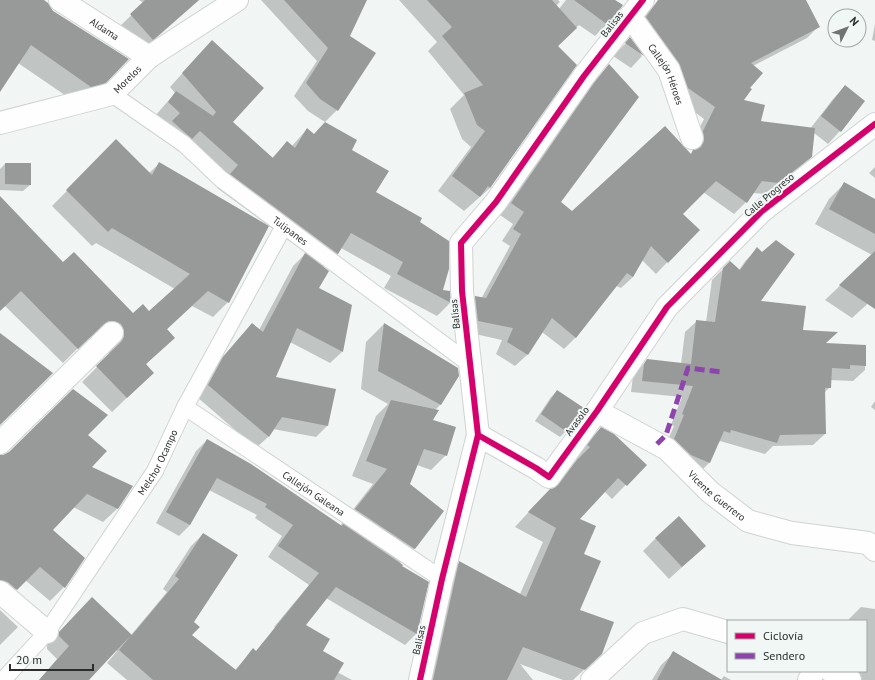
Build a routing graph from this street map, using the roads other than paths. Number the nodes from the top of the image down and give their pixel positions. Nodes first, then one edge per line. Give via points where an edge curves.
1 (60, 0) edge
2 (237, 0) edge
3 (637, 8) edge
4 (149, 57) junction
5 (112, 94) junction
6 (0, 123) edge
7 (875, 124) edge
8 (692, 138) dead end
9 (284, 226) junction
10 (667, 307) joint
11 (112, 333) dead end
12 (470, 364) junction
13 (185, 407) junction
14 (596, 411) junction
15 (478, 435) junction
16 (0, 443) edge
17 (875, 550) edge
18 (442, 579) junction
19 (0, 592) edge
20 (47, 632) junction
21 (727, 632) edge
22 (833, 672) edge
23 (3, 680) edge
24 (420, 680) edge
25 (592, 680) edge
26 (850, 680) edge

1 - 4 street, Aldama
2 - 4 street, Morelos
3 - 8 street, Callejón Héroes via 669,70
3 - 12 street, Balisas via 584,76 496,202 461,243 462,291
4 - 5 street, Morelos
5 - 6 street, Morelos
5 - 9 lane, Tulipanes via 184,144 221,179
7 - 10 street, Calle Progreso via 762,211
9 - 12 lane, Tulipanes
9 - 13 lane, Melchor Ocampo
10 - 14 street, Avasolo
11 - 16 street
12 - 15 street, Balisas
13 - 18 lane, Callejón Galeana
13 - 20 lane, Melchor Ocampo via 155,471
14 - 15 street, Avasolo via 549,477
14 - 17 street, Vicente Guerrero via 667,449 710,492 748,522 792,533 868,543
15 - 18 street, Balisas
18 - 24 street, Balisas
19 - 20 street
20 - 23 lane, Melchor Ocampo
21 - 25 street via 683,619 643,633
22 - 26 street

